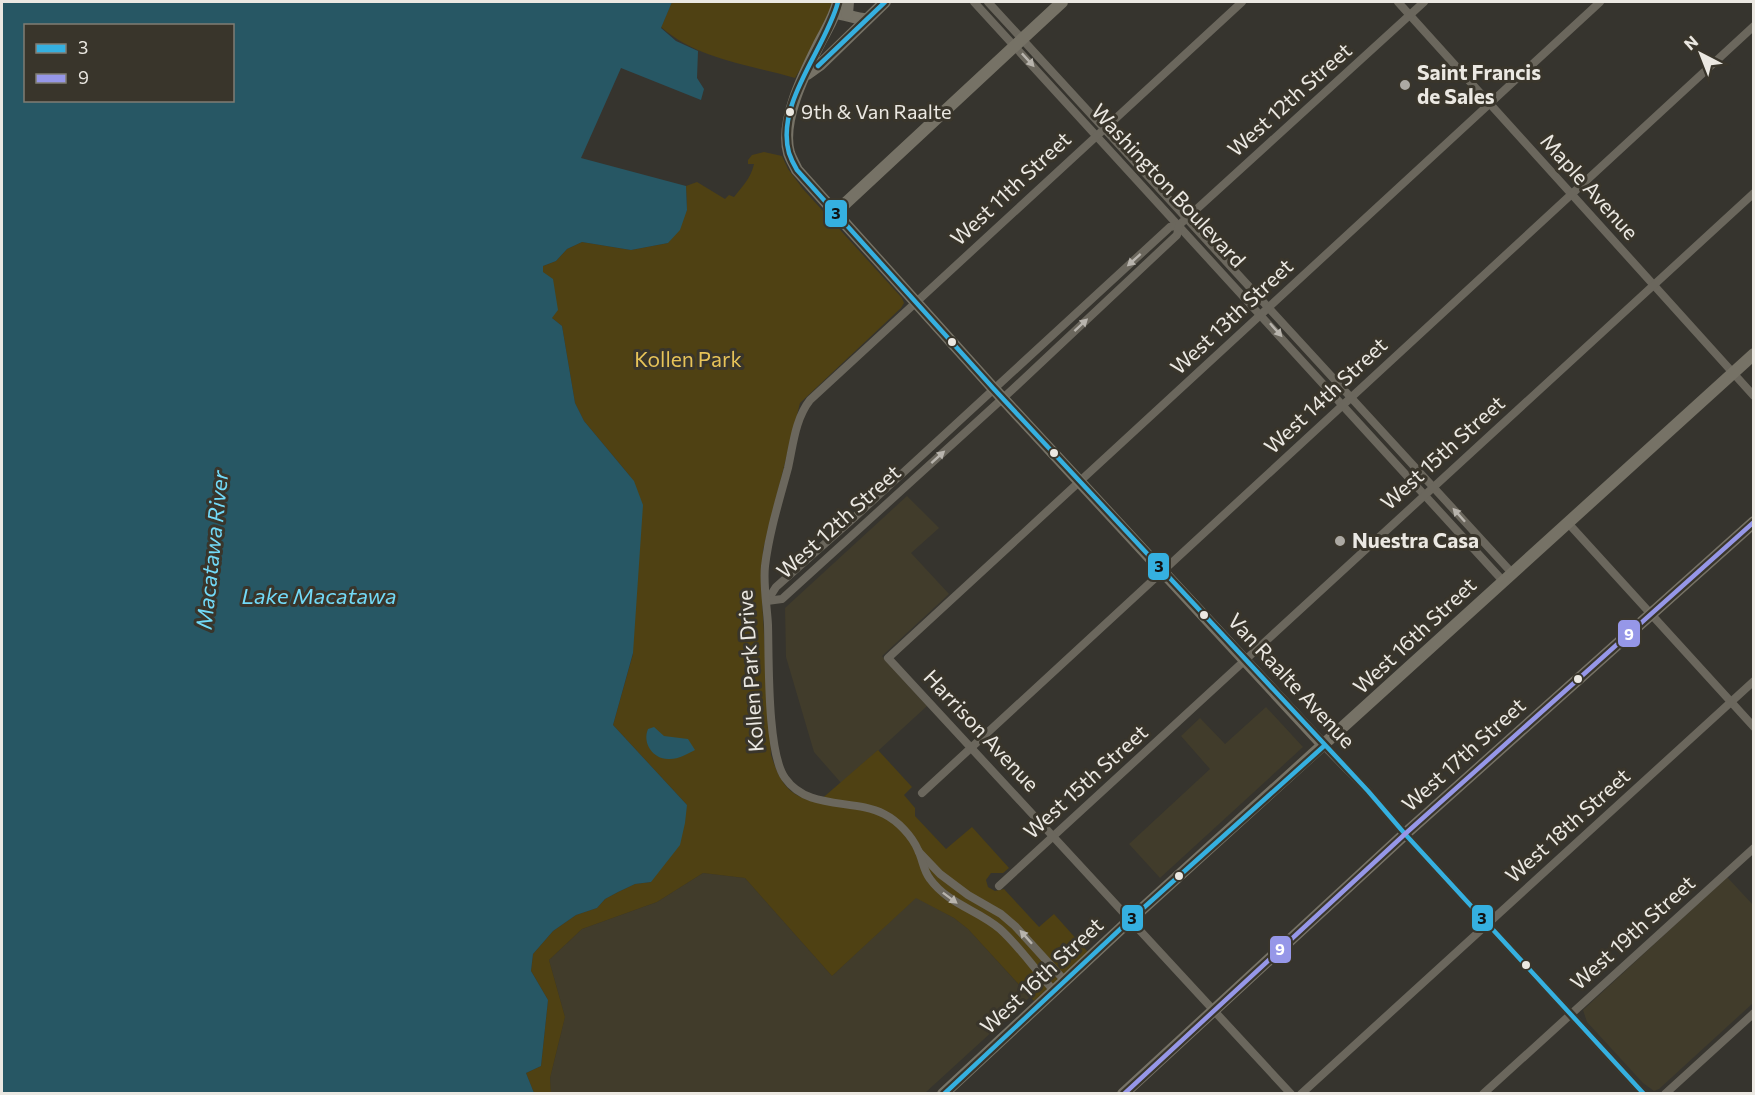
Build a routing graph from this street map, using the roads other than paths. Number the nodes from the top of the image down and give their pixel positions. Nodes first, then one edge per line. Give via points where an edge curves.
1 (885, 2) edge
2 (974, 2) edge
3 (988, 2) edge
4 (1062, 2) edge
5 (1242, 2) edge
6 (1398, 2) edge
7 (1424, 2) edge
8 (1600, 2) edge
9 (842, 8) edge
10 (1410, 15) junction
11 (867, 18) junction
12 (1754, 26) edge
13 (1018, 42) junction
14 (806, 75) junction
15 (1489, 104) junction
16 (1104, 128) junction
17 (1096, 135) junction
18 (1571, 194) junction
19 (1754, 194) edge
20 (835, 213) junction
21 (1188, 217) junction
22 (1179, 225) junction
23 (1654, 285) junction
24 (916, 302) junction
25 (1269, 307) junction
26 (1261, 314) junction
27 (1754, 354) edge
28 (1732, 373) junction
29 (993, 388) junction
30 (1754, 396) edge
31 (1352, 397) junction
32 (1002, 398) junction
33 (806, 405) joint
34 (1343, 405) junction
35 (1081, 482) junction
36 (1433, 487) junction
37 (1425, 495) junction
38 (1754, 522) edge
39 (1568, 523) junction
40 (1163, 571) junction
41 (1508, 577) junction
42 (767, 601) junction
43 (1650, 615) junction
44 (888, 658) joint
45 (1245, 661) junction
46 (1754, 681) edge
47 (1731, 702) junction
48 (1754, 727) edge
49 (1324, 746) junction
50 (972, 748) junction
51 (922, 793) dead end
52 (1405, 834) junction
53 (1054, 836) junction
54 (1754, 848) edge
55 (919, 851) junction
56 (999, 886) dead end
57 (1130, 920) junction
58 (1488, 923) junction
59 (1065, 981) junction
60 (1054, 991) junction
61 (1214, 1011) junction
62 (1754, 1013) edge
63 (1571, 1014) junction
64 (947, 1092) edge
65 (1123, 1094) edge
66 (1291, 1094) edge
67 (1301, 1094) edge
68 (1483, 1094) edge
69 (1644, 1094) edge
70 (1665, 1094) edge

1 - 11 street
2 - 13 street, Washington Boulevard
3 - 13 street, Washington Boulevard
4 - 13 street
5 - 16 street, West 11th Street
6 - 10 street, Maple Avenue
7 - 10 street, West 12th Street
8 - 15 street, West 13th Street
9 - 11 street via 857,18
9 - 14 street
10 - 15 street, Maple Avenue
10 - 21 street, West 12th Street
11 - 14 street
12 - 18 street, West 14th Street
13 - 16 street, Washington Boulevard
13 -> 17 street, Washington Boulevard
13 - 20 street
14 - 20 street, Van Raalte Avenue via 788,125 789,154 797,170
15 - 18 street, Maple Avenue
15 - 25 street, West 13th Street
16 - 17 street, West 11th Street
16 - 21 street, Washington Boulevard
17 - 22 street, Washington Boulevard
17 - 24 street, West 11th Street
18 - 23 street, Maple Avenue
18 - 31 street, West 14th Street
19 - 23 street, West 15th Street
20 - 24 street, Van Raalte Avenue
21 - 22 street, West 12th Street
21 - 25 street, Washington Boulevard
22 - 26 street, Washington Boulevard
22 -> 29 street, West 12th Street via 1170,227
32 -> 22 street, West 12th Street via 1177,235
23 - 28 street, Maple Avenue
23 - 36 street, West 15th Street
24 - 29 street, Van Raalte Avenue
24 - 33 street, West 11th Street
25 - 26 street, West 13th Street
25 - 31 street, Washington Boulevard
26 -> 34 street, Washington Boulevard
26 - 35 street, West 13th Street
27 - 28 street, West 16th Street
28 - 30 street, Maple Avenue
28 - 39 street, West 16th Street
29 - 32 street, Van Raalte Avenue
29 - 42 street, West 12th Street via 776,587
31 - 34 street, West 14th Street
31 - 36 street, Washington Boulevard
32 - 35 street, Van Raalte Avenue
42 -> 32 street, West 12th Street via 782,599
33 - 42 street, Kollen Park Drive via 799,419 769,540
34 - 37 street, Washington Boulevard
34 - 40 street, West 14th Street
35 - 40 street, Van Raalte Avenue
35 - 44 street, West 13th Street
36 - 37 street, West 15th Street
41 -> 36 street, Washington Boulevard
37 - 41 street, Washington Boulevard
37 - 45 street, West 15th Street
38 - 43 street, West 17th Street
39 - 41 street, West 16th Street
39 - 43 street
40 - 45 street, Van Raalte Avenue
40 - 50 street, West 14th Street
41 - 49 street, West 16th Street
42 - 55 street, Kollen Park Drive via 773,729 777,764 785,778 797,791 824,802 887,815 903,828
43 - 47 street
43 - 52 street, West 17th Street
44 - 50 street, Harrison Avenue
45 - 49 street, Van Raalte Avenue
45 - 53 street, West 15th Street
46 - 47 street, West 18th Street
47 - 48 street
47 - 58 street, West 18th Street
49 - 52 street, Van Raalte Avenue
49 - 57 street, West 16th Street
50 - 51 street, West 14th Street
50 - 53 street, Harrison Avenue
52 - 58 street, Van Raalte Avenue
52 - 61 street, West 17th Street
53 - 56 street, West 15th Street
53 - 57 street, Harrison Avenue
54 - 63 street, West 19th Street
59 -> 55 street, Kollen Park Drive via 1001,914 953,885
55 -> 60 street, Kollen Park Drive via 923,867 944,894 1000,930
57 - 59 street, West 16th Street
57 - 61 street, Harrison Avenue
58 - 63 street, Van Raalte Avenue
58 - 67 street, West 18th Street
59 - 60 street, West 16th Street
60 - 64 street, West 16th Street
61 - 65 street, West 17th Street
61 - 66 street, Harrison Avenue
62 - 70 street
63 - 68 street, West 19th Street
63 - 69 street, Van Raalte Avenue

